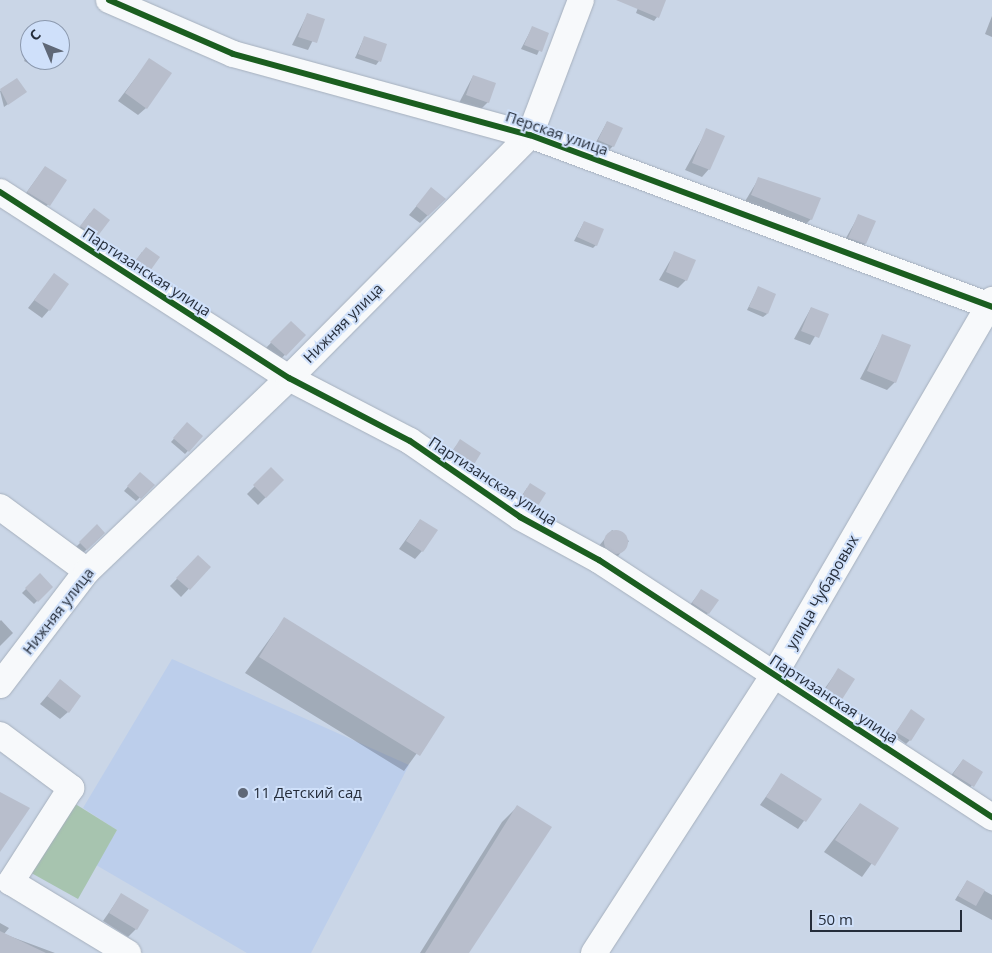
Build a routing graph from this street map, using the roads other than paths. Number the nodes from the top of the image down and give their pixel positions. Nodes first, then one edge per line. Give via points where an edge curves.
1 (109, 0) edge
2 (581, 0) edge
3 (530, 135) junction
4 (0, 192) edge
5 (991, 305) edge
6 (289, 378) junction
7 (0, 507) edge
8 (87, 572) junction
9 (774, 675) junction
10 (0, 685) edge
11 (0, 735) edge
12 (992, 817) edge
13 (128, 953) edge
14 (594, 953) edge

1 - 3 street, Перская улица via 232,54
2 - 3 street, Нижняя улица
3 - 5 street, Перская улица
3 - 6 street, Нижняя улица
4 - 6 street, Партизанская улица
5 - 9 street, улица Чубаровых
6 - 8 street, Нижняя улица
6 - 9 street, Партизанская улица via 410,441 520,517 599,560
7 - 8 street
8 - 10 street, Нижняя улица
9 - 12 street, Партизанская улица
9 - 14 street, улица Чубаровых
11 - 13 street via 71,788 11,882

